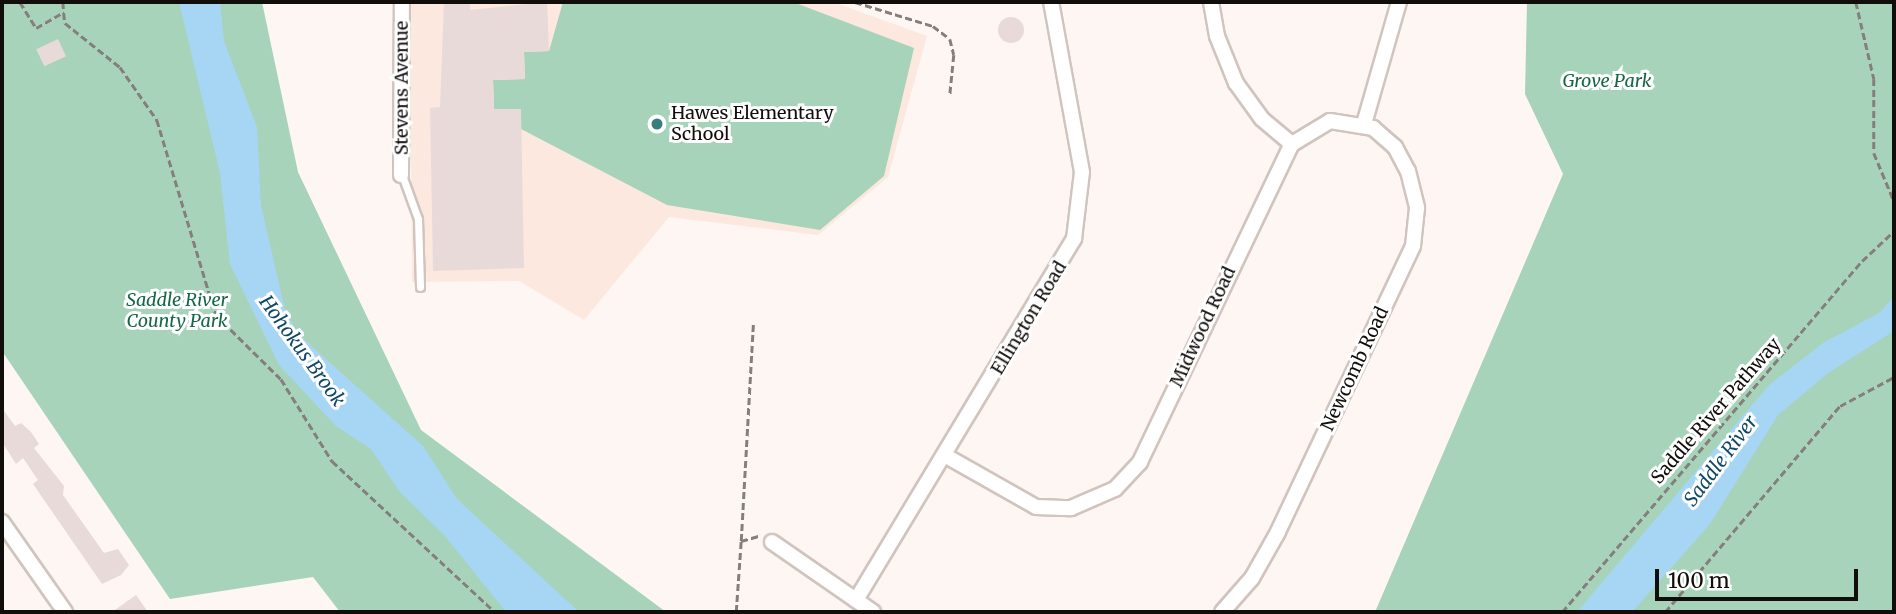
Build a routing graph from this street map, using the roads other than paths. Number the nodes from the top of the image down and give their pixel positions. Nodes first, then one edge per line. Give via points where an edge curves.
1 (402, 2) edge
2 (1051, 2) edge
3 (1211, 2) edge
4 (1399, 2) edge
5 (1364, 124) junction
6 (1292, 144) junction
7 (401, 175) joint
8 (419, 287) dead end
9 (946, 456) junction
10 (2, 522) edge
11 (772, 542) road end
12 (856, 600) junction
13 (65, 612) edge
14 (873, 612) edge
15 (1222, 612) edge

1 - 7 street, Stevens Avenue
2 - 9 street, Ellington Road via 1082,172 1080,218 1064,261
3 - 6 street via 1236,83 1262,119
4 - 5 street
5 - 6 street via 1330,121
5 - 15 street, Newcomb Road via 1386,137 1408,171 1417,208 1413,246 1278,532 1252,578
6 - 9 street, Midwood Road via 1140,462 1115,489 1071,508 1036,507
7 - 8 lane via 418,219
9 - 12 street, Ellington Road
10 - 13 street
11 - 12 street
12 - 14 street

